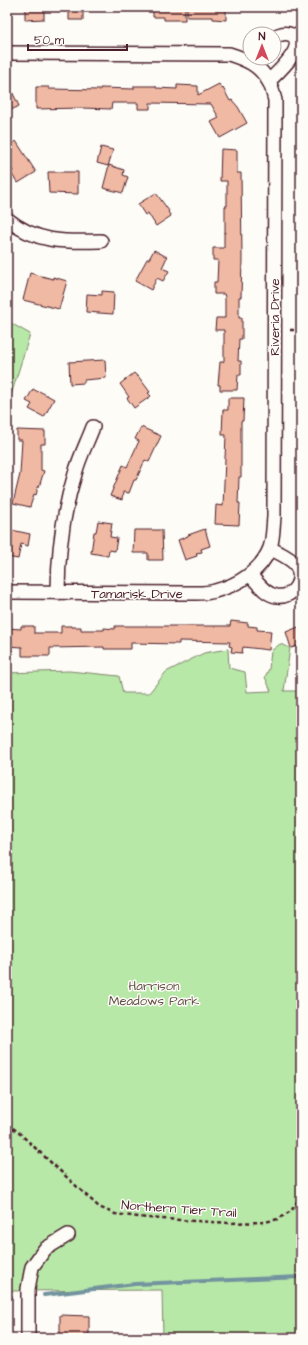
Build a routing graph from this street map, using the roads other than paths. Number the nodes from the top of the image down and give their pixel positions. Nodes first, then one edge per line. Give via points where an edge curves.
1 (282, 34) edge
2 (7, 53) edge
3 (242, 57) edge
4 (256, 66) edge
5 (269, 81) junction
6 (7, 219) edge
7 (101, 241) dead end
8 (93, 427) dead end
9 (270, 548) junction
10 (260, 565) joint
11 (250, 575) junction
12 (7, 592) edge
13 (58, 593) junction
14 (68, 1235) dead end
15 (28, 1338) edge

1 - 5 street via 290,34 298,46 293,57
2 - 3 street via 229,54
4 - 5 street, Riveria Drive
5 - 9 street, Riveria Drive via 275,100 274,509
6 - 7 street via 35,236 54,241
8 - 13 street via 68,496 62,532
9 - 10 street, Riveria Drive
9 - 11 street via 295,564 299,571 297,586 287,594 278,596 265,591
10 - 11 street, Tamarisk Drive
11 - 13 street, Tamarisk Drive via 214,592
12 - 13 street, Tamarisk Drive
14 - 15 street via 45,1249 32,1267 28,1289

